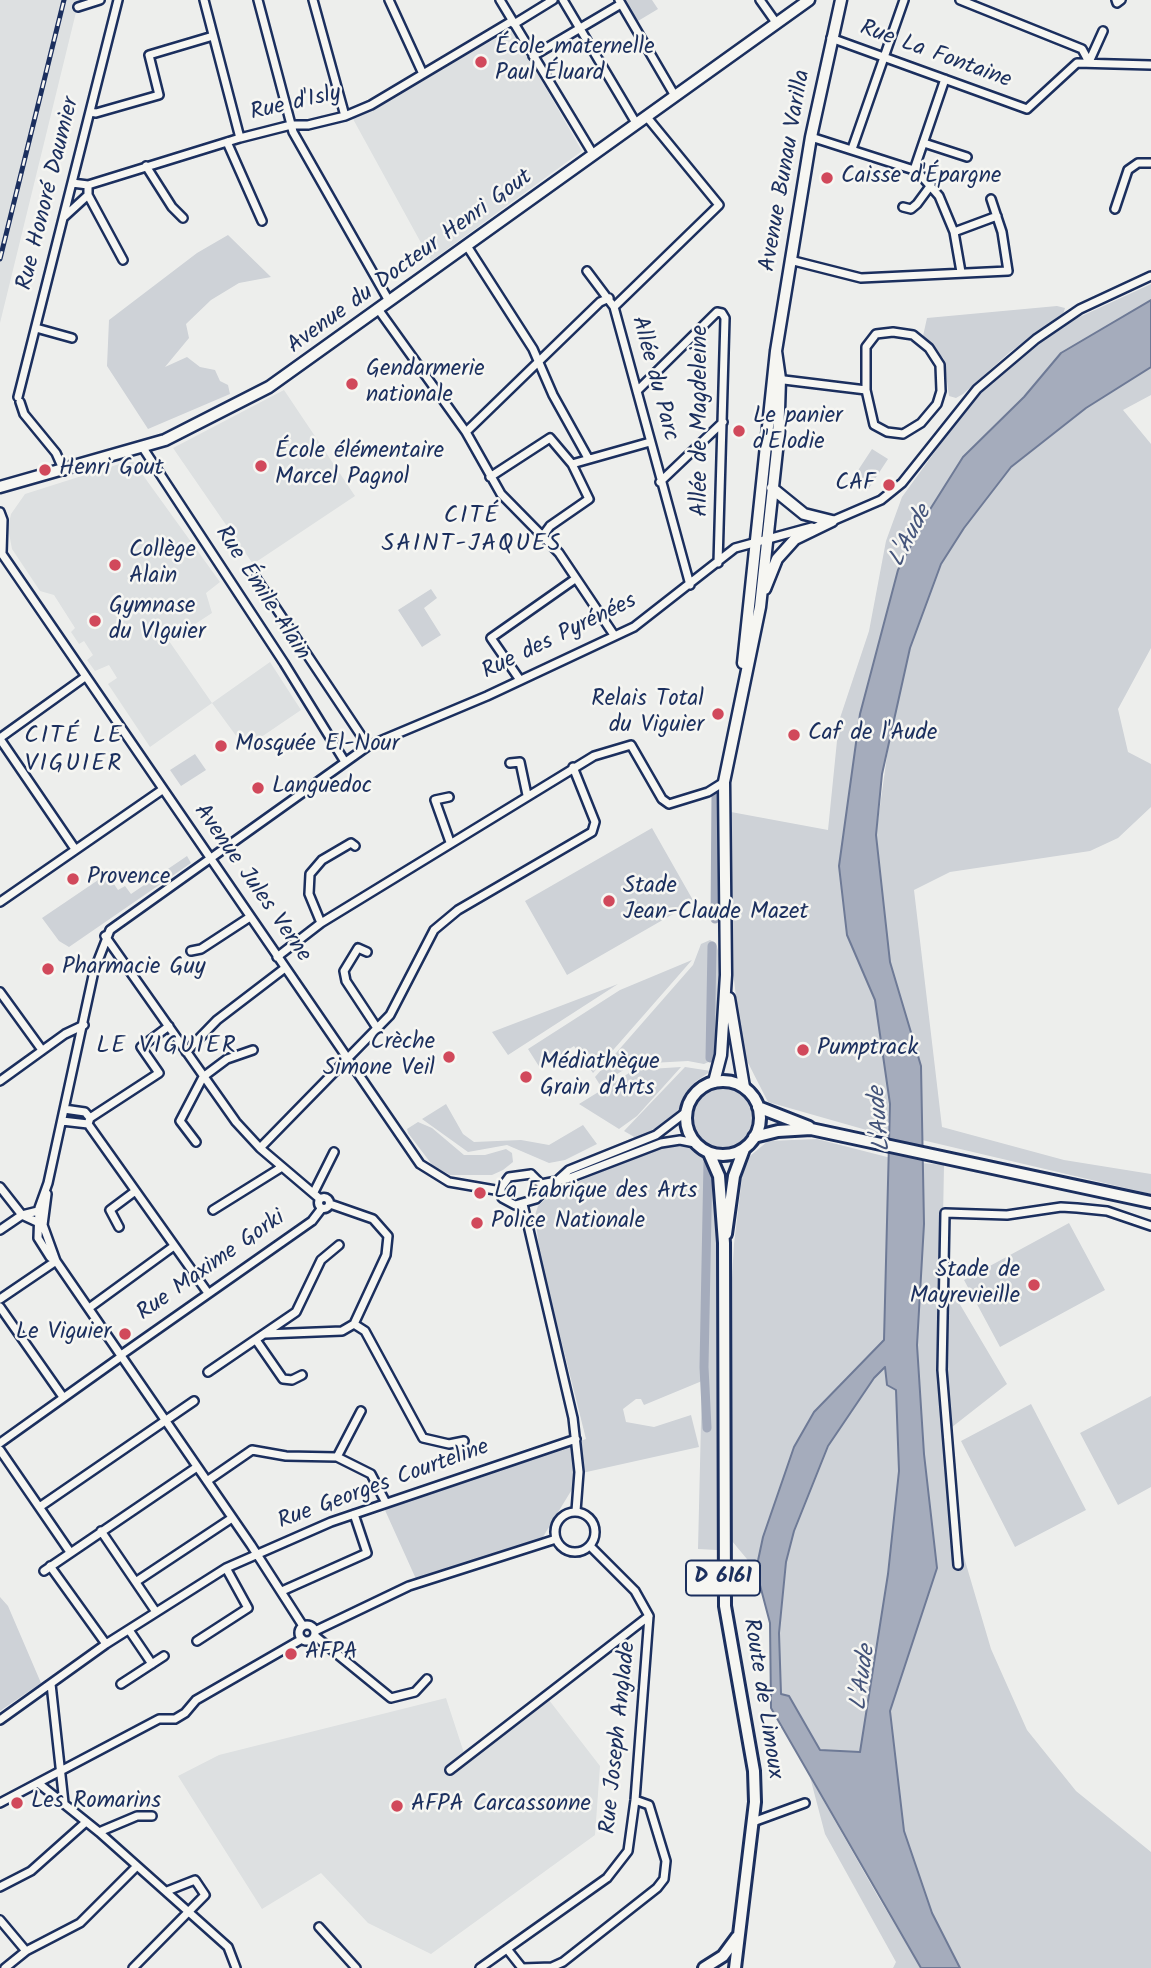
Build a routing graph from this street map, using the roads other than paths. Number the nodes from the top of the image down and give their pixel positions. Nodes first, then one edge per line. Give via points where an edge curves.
1 (100, 0) edge
2 (118, 0) edge
3 (204, 0) edge
4 (258, 0) edge
5 (313, 0) edge
6 (389, 0) edge
7 (500, 0) edge
8 (552, 0) edge
9 (563, 0) edge
10 (760, 0) edge
11 (809, 0) edge
12 (841, 0) edge
13 (904, 0) edge
14 (960, 0) edge
15 (620, 2) edge
16 (78, 7) dead end
17 (513, 22) junction
18 (777, 24) junction
19 (580, 29) junction
20 (1103, 31) dead end
21 (213, 36) junction
22 (830, 38) junction
23 (533, 56) junction
24 (883, 57) junction
25 (1089, 62) junction
26 (1151, 65) edge
27 (424, 74) junction
28 (945, 79) junction
29 (675, 96) junction
30 (90, 112) junction
31 (646, 116) junction
32 (345, 117) junction
33 (636, 123) junction
34 (291, 125) junction
35 (811, 137) junction
36 (240, 138) junction
37 (227, 142) junction
38 (924, 143) junction
39 (852, 149) junction
40 (593, 154) junction
41 (967, 157) dead end
42 (1151, 163) edge
43 (146, 166) junction
44 (914, 170) junction
45 (72, 183) junction
46 (88, 185) junction
47 (931, 185) junction
48 (88, 195) junction
49 (991, 199) dead end
50 (904, 206) dead end
51 (1115, 209) dead end
52 (997, 216) junction
53 (64, 218) junction
54 (183, 218) dead end
55 (262, 221) dead end
56 (954, 232) junction
57 (467, 246) junction
58 (123, 260) dead end
59 (790, 260) junction
60 (587, 271) dead end
61 (961, 272) junction
62 (1151, 276) edge
63 (610, 298) junction
64 (388, 302) junction
65 (614, 307) junction
66 (378, 309) junction
67 (36, 328) junction
68 (72, 338) dead end
69 (538, 361) junction
70 (776, 379) junction
71 (866, 390) junction
72 (637, 391) junction
73 (723, 422) junction
74 (466, 432) junction
75 (650, 442) junction
76 (143, 448) junction
77 (588, 458) junction
78 (572, 464) junction
79 (64, 471) junction
80 (490, 477) junction
81 (660, 482) junction
82 (0, 487) edge
83 (772, 488) junction
84 (0, 512) edge
85 (832, 521) junction
86 (542, 537) junction
87 (761, 540) junction
88 (1, 553) edge
89 (718, 563) junction
90 (256, 578) dead end
91 (575, 579) junction
92 (691, 585) junction
93 (760, 607) junction
94 (614, 635) junction
95 (85, 677) junction
96 (520, 680) junction
97 (741, 691) junction
98 (0, 738) edge
99 (368, 746) junction
100 (345, 762) junction
101 (510, 763) dead end
102 (573, 767) junction
103 (724, 782) junction
104 (162, 790) junction
105 (527, 795) junction
106 (449, 797) dead end
107 (450, 842) junction
108 (355, 846) dead end
109 (75, 849) junction
110 (209, 859) junction
111 (0, 902) edge
112 (250, 917) junction
113 (321, 923) junction
114 (105, 936) junction
115 (191, 951) dead end
116 (367, 952) dead end
117 (277, 957) junction
118 (285, 968) junction
119 (726, 975) junction
120 (0, 992) edge
121 (84, 1025) junction
122 (169, 1026) junction
123 (377, 1028) junction
124 (42, 1050) junction
125 (253, 1050) dead end
126 (186, 1052) junction
127 (347, 1058) junction
128 (203, 1077) junction
129 (0, 1081) edge
130 (714, 1082) junction
131 (744, 1087) junction
132 (758, 1107) junction
133 (64, 1109) junction
134 (686, 1112) junction
135 (62, 1121) junction
136 (89, 1121) junction
137 (811, 1129) junction
138 (754, 1138) junction
139 (196, 1142) dead end
140 (695, 1143) junction
141 (260, 1148) junction
142 (744, 1149) junction
143 (334, 1152) dead end
144 (709, 1153) junction
145 (282, 1167) junction
146 (559, 1179) junction
147 (541, 1184) junction
148 (0, 1187) edge
149 (501, 1191) junction
150 (134, 1192) junction
151 (314, 1192) junction
152 (1151, 1202) edge
153 (523, 1204) junction
154 (326, 1206) junction
155 (213, 1210) dead end
156 (22, 1215) junction
157 (40, 1217) junction
158 (1151, 1226) edge
159 (118, 1227) dead end
160 (0, 1230) edge
161 (724, 1243) junction
162 (339, 1245) dead end
163 (174, 1247) junction
164 (56, 1261) junction
165 (208, 1293) junction
166 (0, 1299) edge
167 (0, 1307) edge
168 (89, 1308) junction
169 (354, 1324) junction
170 (265, 1334) junction
171 (256, 1340) junction
172 (122, 1355) junction
173 (208, 1373) dead end
174 (302, 1375) dead end
175 (63, 1397) junction
176 (194, 1401) dead end
177 (361, 1410) dead end
178 (166, 1421) junction
179 (576, 1439) junction
180 (464, 1441) dead end
181 (0, 1443) edge
182 (0, 1450) edge
183 (337, 1457) junction
184 (197, 1467) junction
185 (207, 1481) junction
186 (386, 1503) junction
187 (41, 1506) junction
188 (576, 1511) junction
189 (354, 1514) junction
190 (232, 1518) junction
191 (100, 1531) junction
192 (556, 1539) junction
193 (590, 1546) junction
194 (70, 1552) junction
195 (257, 1554) junction
196 (958, 1565) dead end
197 (226, 1568) junction
198 (137, 1581) junction
199 (282, 1591) junction
200 (156, 1612) junction
201 (649, 1616) junction
202 (303, 1626) junction
203 (129, 1630) junction
204 (315, 1633) junction
205 (302, 1639) junction
206 (197, 1641) dead end
207 (106, 1644) junction
208 (164, 1656) dead end
209 (152, 1664) junction
210 (427, 1679) dead end
211 (51, 1684) junction
212 (121, 1684) dead end
213 (0, 1720) edge
214 (450, 1770) dead end
215 (60, 1771) junction
216 (38, 1783) junction
217 (635, 1800) junction
218 (0, 1803) edge
219 (805, 1803) dead end
220 (64, 1804) junction
221 (152, 1816) dead end
222 (86, 1822) junction
223 (754, 1822) junction
224 (99, 1832) junction
225 (137, 1866) junction
226 (0, 1887) edge
227 (167, 1891) junction
228 (743, 1909) junction
229 (190, 1912) junction
230 (0, 1920) edge
231 (319, 1927) dead end
232 (738, 1935) junction
233 (507, 1949) junction
234 (26, 1951) junction
235 (5, 1968) edge
236 (133, 1968) edge
237 (236, 1968) edge
238 (356, 1968) edge
239 (480, 1968) edge
240 (704, 1968) edge
241 (737, 1968) edge

1 - 16 street
2 - 30 street, Rue Honoré Daumier
3 - 21 street
4 - 34 street
5 - 32 street
6 - 27 street
7 - 17 street
8 - 17 street, Rue d'Isly
9 - 19 street
10 - 18 street
11 - 18 main road, Avenue du Docteur Henri Gout
12 - 22 main road, Avenue Bunau Varilla
13 - 24 street
14 - 25 street via 1082,49
15 - 19 street
15 - 29 street
17 - 23 street
17 - 27 street, Rue d'Isly
18 - 29 main road, Avenue du Docteur Henri Gout
19 - 23 street
19 - 33 street
20 - 25 street
21 - 30 street via 149,55 159,95
21 - 36 street
22 - 24 street, Rue La Fontaine
22 - 35 main road, Avenue Bunau Varilla
23 - 40 street
24 - 28 street, Rue La Fontaine
24 - 39 street
25 - 26 street
25 - 28 street, Rue La Fontaine via 1077,63 1027,109
27 - 32 street, Rue d'Isly
28 - 38 street
29 - 31 main road, Avenue du Docteur Henri Gout
30 - 45 street, Rue Honoré Daumier
31 - 33 main road, Avenue du Docteur Henri Gout
31 - 65 street via 719,205
32 - 34 street, Rue d'Isly
33 - 40 main road, Avenue du Docteur Henri Gout
34 - 36 street, Rue d'Isly
34 - 64 street
35 - 39 street
35 - 59 main road, Avenue Bunau Varilla
36 - 37 street, Rue d'Isly
37 - 43 street, Rue d'Isly
37 - 55 street
38 - 41 street
38 - 44 street
39 - 44 street
40 - 57 main road, Avenue du Docteur Henri Gout
42 - 51 street via 1138,163 1128,170
43 - 46 street, Rue d'Isly
43 - 54 street
44 - 47 street
45 - 46 street, Rue d'Isly
45 - 53 street, Rue Honoré Daumier
46 - 48 street
47 - 50 street via 911,209
47 - 56 street
48 - 53 street
48 - 58 street
49 - 52 street
52 - 56 street
52 - 61 street via 1009,271
53 - 67 street, Rue Honoré Daumier
56 - 61 street
57 - 64 main road, Avenue du Docteur Henri Gout
57 - 69 street
59 - 61 street via 861,278
59 - 70 main road, Avenue Bunau Varilla
60 - 63 street, Allée du Parc
62 - 85 street, Rue des Pyrénées via 1080,309 1036,339 977,389 902,484 881,500
63 - 65 street, Allée du Parc
63 - 69 street via 600,302
64 - 66 main road, Avenue du Docteur Henri Gout
65 - 72 street, Allée du Parc
66 - 74 street
66 - 76 main road, Avenue du Docteur Henri Gout via 269,387
67 - 68 street
67 - 79 street, Rue Honoré Daumier via 19,399 24,414 56,453
69 - 74 street
69 - 77 street
70 - 71 street
70 - 83 main road, Avenue Bunau Varilla
70 - 87 main road, Avenue Bunau Varilla
71 - 71 street via 874,425 903,434 921,423 937,404 940,365 913,335 876,334 866,347
72 - 73 street, Allée de Magdeleine via 717,312 722,313
72 - 75 street, Allée du Parc
73 - 81 street
73 - 89 street, Allée de Magdeleine
74 - 80 street
75 - 77 street
75 - 81 street, Allée du Parc
76 - 79 main road, Avenue du Docteur Henri Gout
76 - 100 street, Rue Émile Alain
77 - 78 street
78 - 80 street via 550,438
78 - 86 street via 589,499 550,526
79 - 82 main road, Avenue du Docteur Henri Gout
80 - 86 street
81 - 92 street, Allée du Parc
83 - 85 main road via 804,514
83 - 87 main road, Avenue Bunau Varilla
84 - 88 street, Avenue Jules Verne
85 - 87 street, Rue des Pyrénées
85 - 93 main road via 795,539 783,552
86 - 91 street
87 - 89 street, Rue des Pyrénées via 735,548
87 - 93 main road, Avenue Bunau Varilla
87 - 97 main road, Avenue Bunau Varilla
88 - 95 street, Avenue Jules Verne
89 - 92 street, Rue des Pyrénées
90 - 99 street
91 - 94 street
91 - 96 street via 491,638
92 - 94 street, Rue des Pyrénées via 641,623
93 - 97 main road, Avenue Bunau Varilla
94 - 96 street, Rue des Pyrénées
95 - 98 street
95 - 104 street, Avenue Jules Verne
96 - 99 street, Rue des Pyrénées
97 - 103 main road, Avenue Bunau Varilla
98 - 109 street
99 - 100 street, Rue des Pyrénées
100 - 110 street, Rue des Pyrénées
101 - 105 street via 520,762
102 - 103 street via 631,745 669,804
102 - 105 street
102 - 123 street via 595,822 592,832 458,910 434,930 390,1015
103 - 119 main road, Avenue Bunau Varilla
104 - 109 street
104 - 110 street, Avenue Jules Verne
105 - 107 street
106 - 107 street via 435,800
107 - 113 street
108 - 113 street via 322,860 310,874 309,894
109 - 111 street
110 - 112 street, Avenue Jules Verne
110 - 114 street, Rue des Pyrénées
112 - 115 street
112 - 117 street, Avenue Jules Verne
113 - 117 street
114 - 121 street
114 - 122 street
116 - 123 street via 358,948 344,971
117 - 118 street, Avenue Jules Verne
118 - 126 street via 216,1020
118 - 127 street, Avenue Jules Verne
119 - 130 main road
119 - 131 main road
120 - 124 street
121 - 124 street
121 - 133 street
122 - 126 street
122 - 136 street via 141,1047 159,1073
123 - 127 street
124 - 129 street
125 - 128 street via 227,1059
126 - 128 street
127 - 141 street
127 - 149 street, Avenue Jules Verne via 420,1164 449,1182
128 - 139 street via 180,1121
128 - 141 street
130 - 131 main road
130 - 134 main road via 695,1093
131 - 132 main road
132 - 137 main road
132 - 138 main road via 760,1123
133 - 135 street
133 - 136 street via 85,1112
134 - 140 main road via 687,1128
134 - 146 street via 656,1135 569,1170
135 - 136 street
135 - 157 street
136 - 150 street
137 - 138 main road
137 - 152 main road
138 - 142 main road
140 - 144 main road
140 - 146 street via 661,1143
141 - 145 street
142 - 144 main road via 726,1155
142 - 161 main road, D 6161 via 734,1176
143 - 151 street
144 - 161 main road, D 6161 via 719,1176
145 - 151 street
145 - 155 street
146 - 147 street
147 - 149 street via 531,1174 522,1174 509,1177
147 - 153 street via 541,1194
148 - 156 street
149 - 153 street via 508,1203
150 - 159 street via 110,1210
150 - 163 street
151 - 154 street via 318,1204
153 - 179 street
154 - 165 street, Rue Maxime Gorki via 312,1221
154 - 169 street via 373,1219 388,1236 386,1255
156 - 157 street
156 - 160 street
157 - 164 street via 38,1238
158 - 196 street via 1107,1211 1077,1208 1007,1215 945,1213 942,1370
161 - 223 main road, Route de Limoux / D 6161 via 722,1563 730,1642 754,1771
162 - 170 street via 321,1261 296,1312
163 - 165 street
163 - 168 street
164 - 166 street
164 - 168 street
165 - 172 street, Rue Maxime Gorki
167 - 175 street
168 - 172 street
169 - 170 street via 342,1331
169 - 180 street via 365,1331 423,1438 449,1444
170 - 171 street
171 - 173 street
171 - 174 street via 284,1379
172 - 175 street, Rue Maxime Gorki
172 - 178 street
175 - 181 street, Rue Maxime Gorki
176 - 178 street
177 - 183 street
178 - 184 street
178 - 187 street
179 - 186 street, Rue Georges Courteline
179 - 188 street
182 - 187 street
183 - 185 street via 252,1450
183 - 186 street via 370,1474
184 - 185 street
184 - 191 street
185 - 190 street
186 - 189 street, Rue Georges Courteline
187 - 194 street
188 - 192 street via 559,1520
188 - 193 street via 593,1522
189 - 195 street, Rue Georges Courteline
189 - 199 street via 367,1553
190 - 195 street
190 - 198 street
191 - 194 street
191 - 198 street
192 - 193 street via 570,1552
192 - 204 street via 408,1586
193 - 201 street, Rue Joseph Anglade via 635,1591
194 - 207 street via 47,1569
195 - 197 street, Rue Georges Courteline
195 - 199 street
197 - 200 street, Rue Georges Courteline
197 - 206 street via 248,1608
198 - 200 street
199 - 202 street
200 - 203 street, Rue Georges Courteline
201 - 214 street
201 - 217 street, Rue Joseph Anglade
202 - 204 street via 310,1625
202 - 205 street via 299,1632
203 - 207 street, Rue Georges Courteline
203 - 209 street
204 - 205 street via 309,1641
204 - 210 street via 391,1698 415,1692
205 - 215 street via 196,1700 175,1719 159,1719
207 - 211 street, Rue Georges Courteline
208 - 209 street
209 - 212 street
211 - 213 street, Rue Georges Courteline
211 - 215 street
215 - 216 street
215 - 220 street
216 - 218 street
216 - 220 street
217 - 233 street, Rue Joseph Anglade via 628,1851 619,1866
217 - 233 street via 649,1805 666,1861 664,1879 657,1888 552,1967 522,1968
219 - 223 street
220 - 222 street
221 - 224 street via 137,1816
222 - 224 street
222 - 226 street via 31,1871
223 - 228 main road, Route de Limoux / D 6161
224 - 225 street
225 - 227 street
225 - 234 street via 80,1923
227 - 229 street
227 - 229 street via 195,1880 205,1895
228 - 232 main road, D 6161
228 - 241 main road, D 6161 via 744,1934
229 - 236 street
229 - 237 street via 228,1947
230 - 234 street
231 - 238 street
232 - 240 main road via 723,1955
232 - 241 main road, D 6161
233 - 239 street, Rue Joseph Anglade
234 - 235 street

